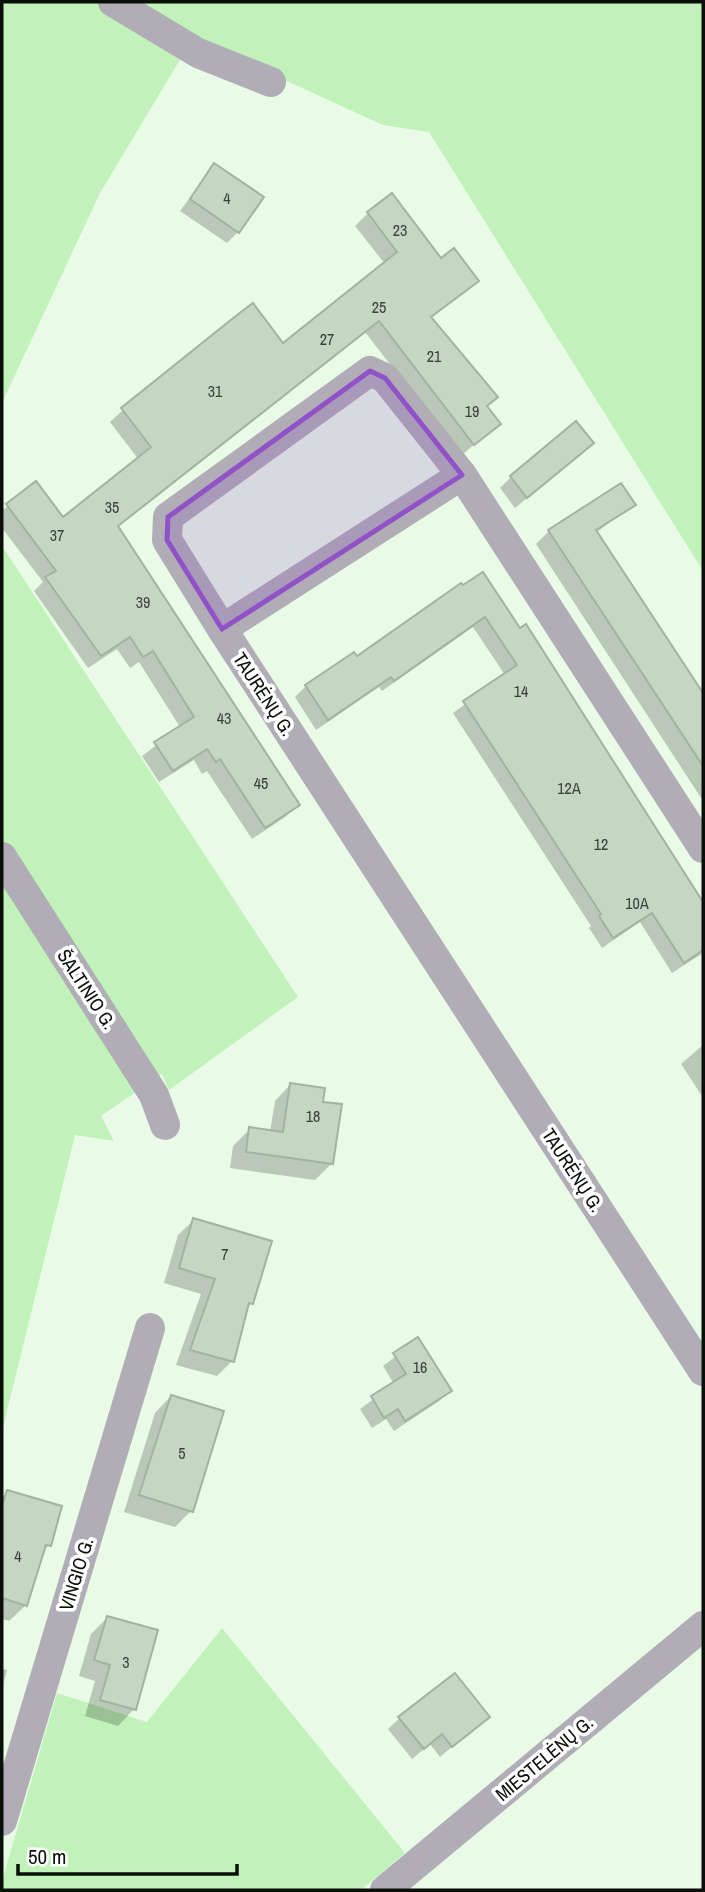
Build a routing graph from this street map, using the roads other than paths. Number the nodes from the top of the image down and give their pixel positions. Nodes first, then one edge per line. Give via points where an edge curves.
1 (113, 2) edge
2 (271, 82) dead end
3 (462, 475) junction
4 (222, 629) junction
5 (703, 848) edge
6 (2, 857) edge
7 (165, 1125) dead end
8 (150, 1328) dead end
9 (703, 1371) edge
10 (703, 1626) edge
11 (2, 1821) edge
12 (385, 1890) edge

1 - 2 street via 198,53
3 - 4 street
3 - 4 street, TAURĖNŲ G. via 384,378 370,370 169,517 167,540
3 - 5 street
4 - 9 street, TAURĖNŲ G.
6 - 7 street, ŠALTINIO G. via 154,1095
8 - 11 street, VINGIO G.
10 - 12 street, MIESTELĖNŲ G.

